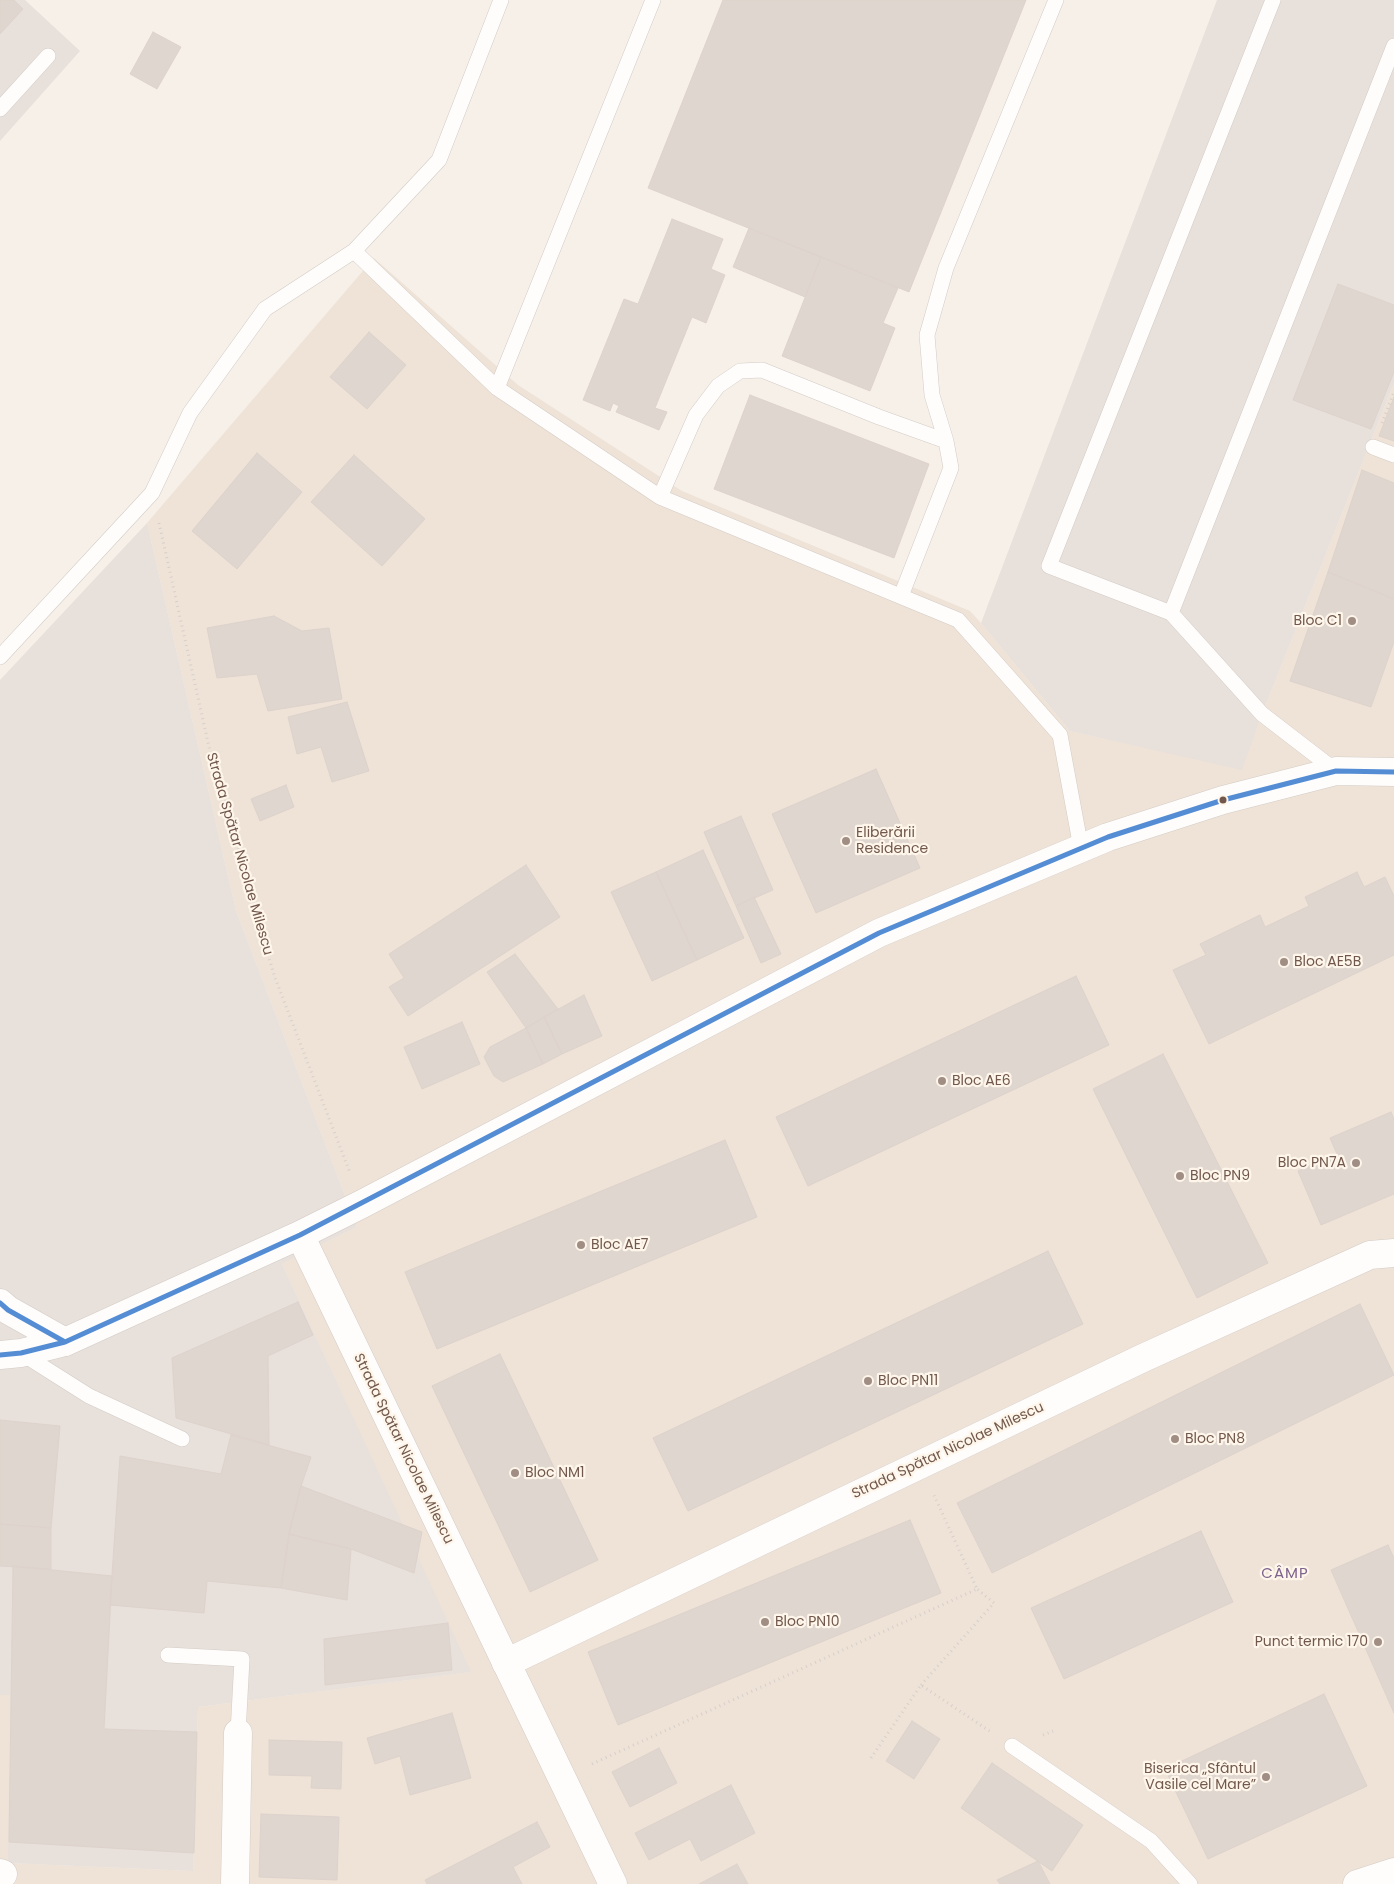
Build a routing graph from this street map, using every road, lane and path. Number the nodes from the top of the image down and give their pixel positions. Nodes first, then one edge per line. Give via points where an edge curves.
1 (501, 0) edge
2 (653, 0) edge
3 (1056, 0) edge
4 (1273, 0) edge
5 (1394, 46) edge
6 (48, 56) dead end
7 (0, 109) edge
8 (354, 251) junction
9 (497, 388) junction
10 (1394, 392) edge
11 (946, 441) junction
12 (1373, 447) joint
13 (1394, 455) edge
14 (152, 493) junction
15 (660, 497) junction
16 (901, 596) junction
17 (1171, 613) junction
18 (0, 657) edge
19 (1336, 771) junction
20 (1394, 772) edge
21 (1082, 848) junction
22 (362, 1204) junction
23 (300, 1235) junction
24 (1394, 1253) edge
25 (0, 1303) edge
26 (65, 1342) junction
27 (10, 1354) edge
28 (182, 1439) dead end
29 (920, 1464) junction
30 (977, 1589) junction
31 (168, 1655) dead end
32 (506, 1663) junction
33 (922, 1685) junction
34 (238, 1733) joint
35 (1012, 1746) joint
36 (871, 1758) dead end
37 (562, 1778) junction
38 (1394, 1872) edge
39 (235, 1884) edge
40 (613, 1884) edge
41 (1190, 1884) edge
42 (1357, 1884) edge

1 - 8 lane via 439,160
2 - 9 lane
3 - 11 lane via 946,268 927,335 932,395
4 - 17 lane via 1049,566
5 - 17 lane
6 - 7 lane
8 - 9 lane
8 - 14 lane via 265,309 190,413
9 - 15 lane
10 - 12 path
11 - 15 lane via 762,370 740,371 718,386 696,416
11 - 16 lane via 951,468
12 - 13 lane
14 - 18 lane
14 - 22 path, Strada Spătar Nicolae Milescu via 209,747 274,975
15 - 16 lane
16 - 21 lane via 958,620 1060,735
17 - 19 lane via 1262,714
19 - 20 street
19 - 21 street via 1223,800
21 - 22 street via 879,933
22 - 23 street
23 - 26 street
23 - 32 street, Strada Spătar Nicolae Milescu
24 - 29 street, Strada Spătar Nicolae Milescu via 1370,1255
25 - 26 street
26 - 27 street
27 - 28 lane via 89,1396
29 - 30 path
29 - 32 street, Strada Spătar Nicolae Milescu
30 - 33 path via 994,1603
30 - 37 path
31 - 34 lane via 242,1659
32 - 37 street, Strada Spătar Nicolae Milescu
33 - 35 path
33 - 36 path
34 - 39 street
35 - 41 lane via 1151,1841
37 - 40 street, Strada Spătar Nicolae Milescu
38 - 42 street

